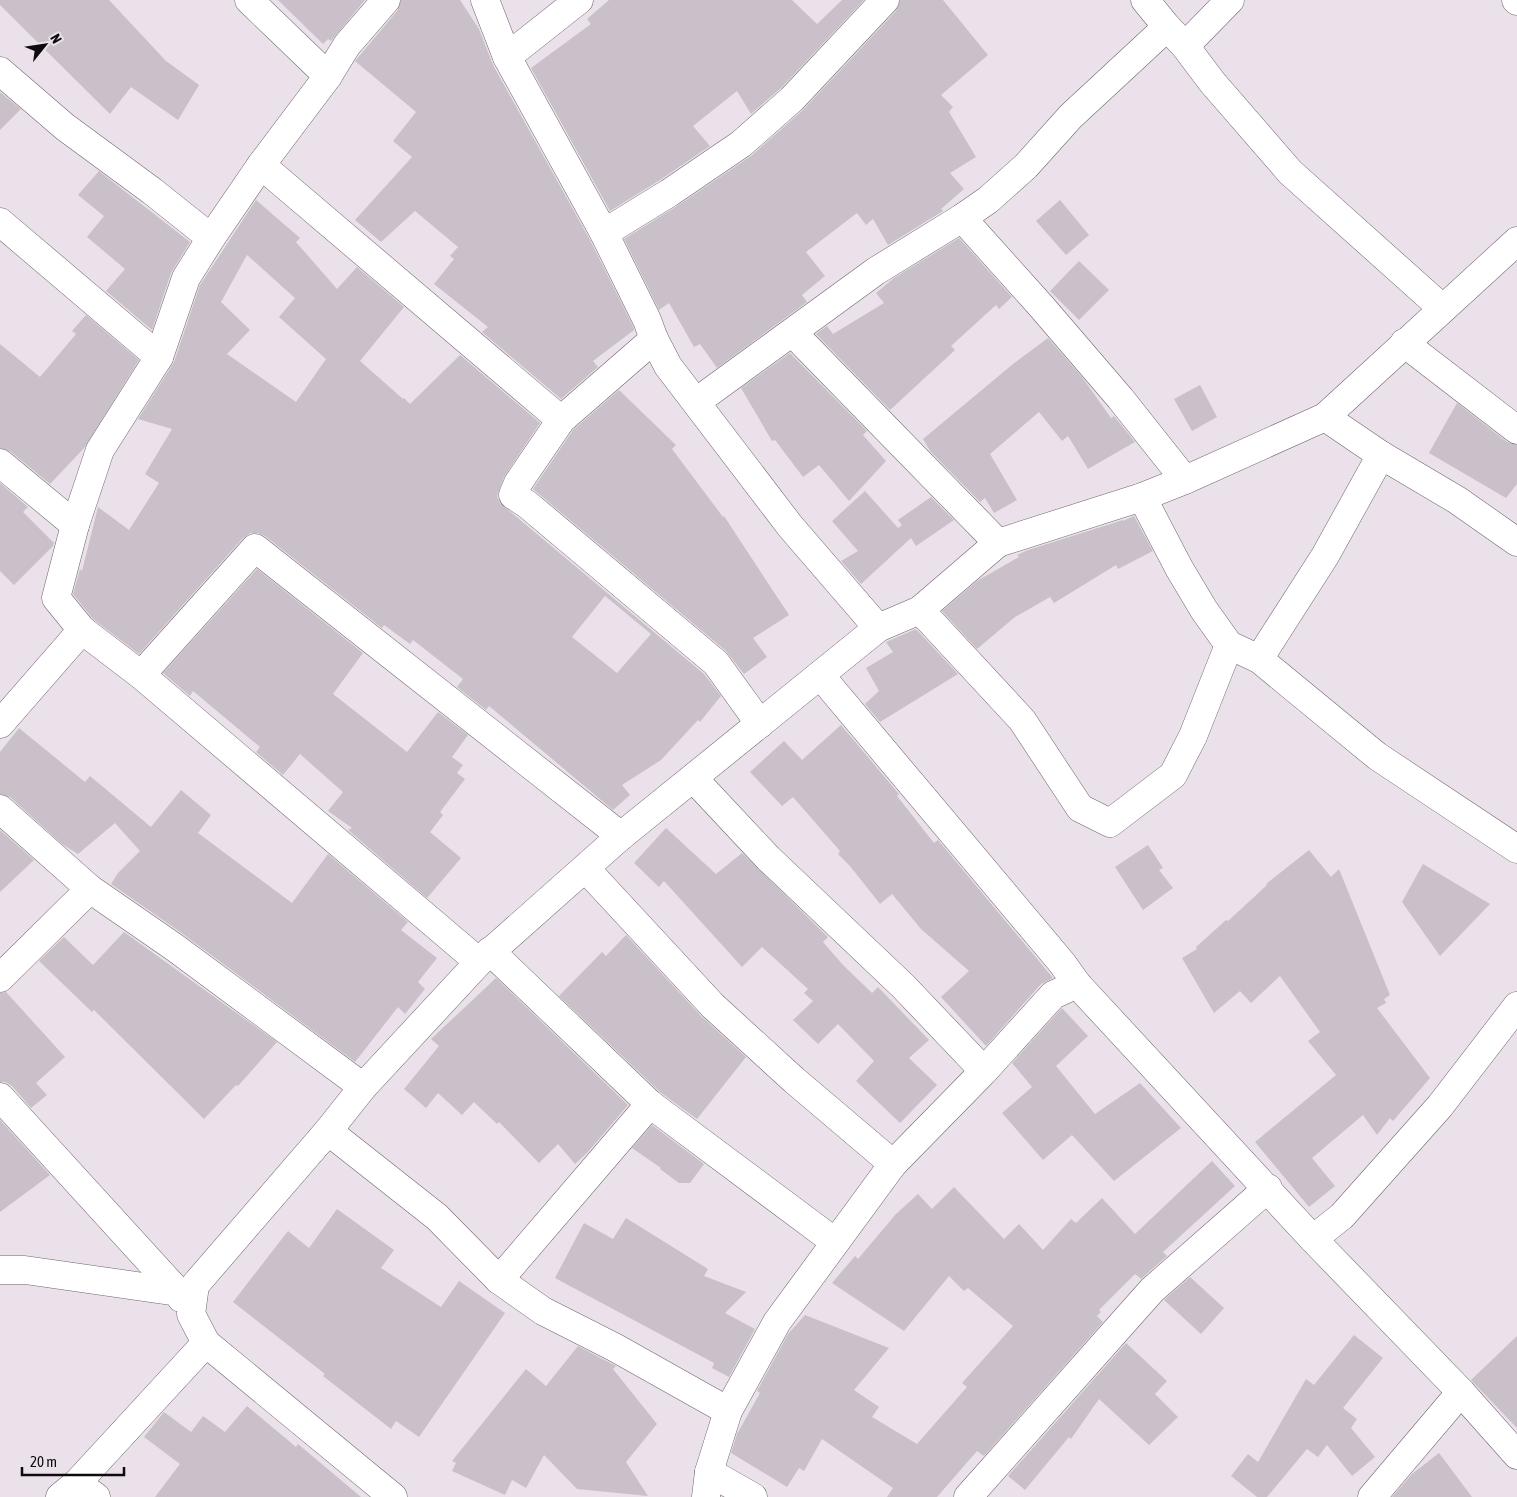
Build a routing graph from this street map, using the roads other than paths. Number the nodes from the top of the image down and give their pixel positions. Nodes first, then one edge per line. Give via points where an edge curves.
1 (249, 0) edge
2 (386, 0) edge
3 (485, 0) edge
4 (579, 0) edge
5 (885, 0) edge
6 (1145, 0) edge
7 (1230, 0) edge
8 (1176, 37) junction
9 (507, 57) junction
10 (0, 72) edge
11 (328, 76) junction
12 (261, 165) junction
13 (962, 218) junction
14 (0, 222) edge
15 (604, 233) junction
16 (211, 238) junction
17 (1517, 241) edge
18 (1442, 308) junction
19 (793, 332) junction
20 (654, 340) junction
21 (1404, 343) junction
22 (159, 357) junction
23 (696, 402) junction
24 (1325, 417) junction
25 (560, 420) junction
26 (1517, 430) edge
27 (1381, 456) junction
28 (0, 463) edge
29 (1185, 480) junction
30 (1142, 497) junction
31 (75, 525) junction
32 (1517, 542) edge
33 (998, 543) junction
34 (920, 610) junction
35 (878, 628) junction
36 (82, 630) junction
37 (1229, 645) junction
38 (1259, 658) junction
39 (820, 675) junction
40 (141, 676) junction
41 (0, 724) edge
42 (760, 724) junction
43 (694, 778) junction
44 (0, 809) edge
45 (622, 836) junction
46 (1517, 849) edge
47 (586, 868) junction
48 (90, 888) junction
49 (484, 957) junction
50 (0, 978) edge
51 (1078, 984) junction
52 (1517, 1006) edge
53 (984, 1071) junction
54 (363, 1087) junction
55 (0, 1097) edge
56 (650, 1104) junction
57 (328, 1131) junction
58 (893, 1164) junction
59 (1268, 1188) junction
60 (1313, 1238) junction
61 (836, 1242) junction
62 (0, 1270) edge
63 (499, 1280) junction
64 (184, 1303) junction
65 (206, 1343) junction
66 (1461, 1392) junction
67 (728, 1411) junction
68 (1517, 1455) edge
69 (707, 1485) edge
70 (78, 1492) edge
71 (393, 1497) edge
72 (752, 1497) edge
73 (968, 1497) edge
74 (1372, 1497) edge

1 - 11 street
2 - 11 street via 347,45
3 - 9 street
4 - 9 street
5 - 15 street via 792,99 741,144
6 - 8 street
7 - 8 street
8 - 13 street via 1071,116 1026,166
8 - 18 street via 1290,172
9 - 15 street
10 - 16 street
11 - 12 street
12 - 16 street
12 - 25 street
13 - 19 street via 876,271
13 - 29 street via 1120,398
14 - 22 street
15 - 20 street
16 - 22 street via 186,278
17 - 18 street
18 - 21 street
19 - 23 street
19 - 33 street
20 - 23 street via 668,366
20 - 25 street
21 - 24 street
21 - 26 street
22 - 31 street via 100,450
23 - 35 street via 790,526
24 - 27 street
24 - 29 street
25 - 42 street via 513,495 716,663
27 - 32 street via 1457,500
27 - 38 street via 1325,556
28 - 31 street
29 - 30 street
30 - 33 street
30 - 37 street via 1179,568
31 - 36 street via 56,598
33 - 34 street
34 - 35 street
34 - 37 street via 1022,720 1080,808 1110,823 1173,775 1193,736
35 - 39 street
36 - 40 street
36 - 41 street
37 - 38 street
38 - 46 street via 1377,756
39 - 42 street
39 - 51 street
40 - 45 street via 255,548
40 - 49 street
42 - 43 street
43 - 45 street
43 - 53 street via 768,858 903,986
44 - 48 street
45 - 47 street
47 - 49 street
47 - 58 street via 714,1006 794,1080
48 - 50 street
48 - 54 street
49 - 54 street
49 - 56 street
51 - 53 street via 1053,995
51 - 59 street
52 - 60 street via 1440,1106 1342,1216
53 - 58 street
54 - 57 street
55 - 64 street
56 - 61 street
56 - 63 street
57 - 63 street via 437,1217
57 - 64 street via 195,1285
58 - 61 street
59 - 60 street
59 - 73 street via 1152,1290
60 - 66 street
61 - 67 street via 777,1322
62 - 64 street via 25,1270
63 - 67 street via 542,1310
64 - 65 street
65 - 70 street
65 - 71 street
66 - 68 street
66 - 74 street
67 - 69 street
69 - 72 street

